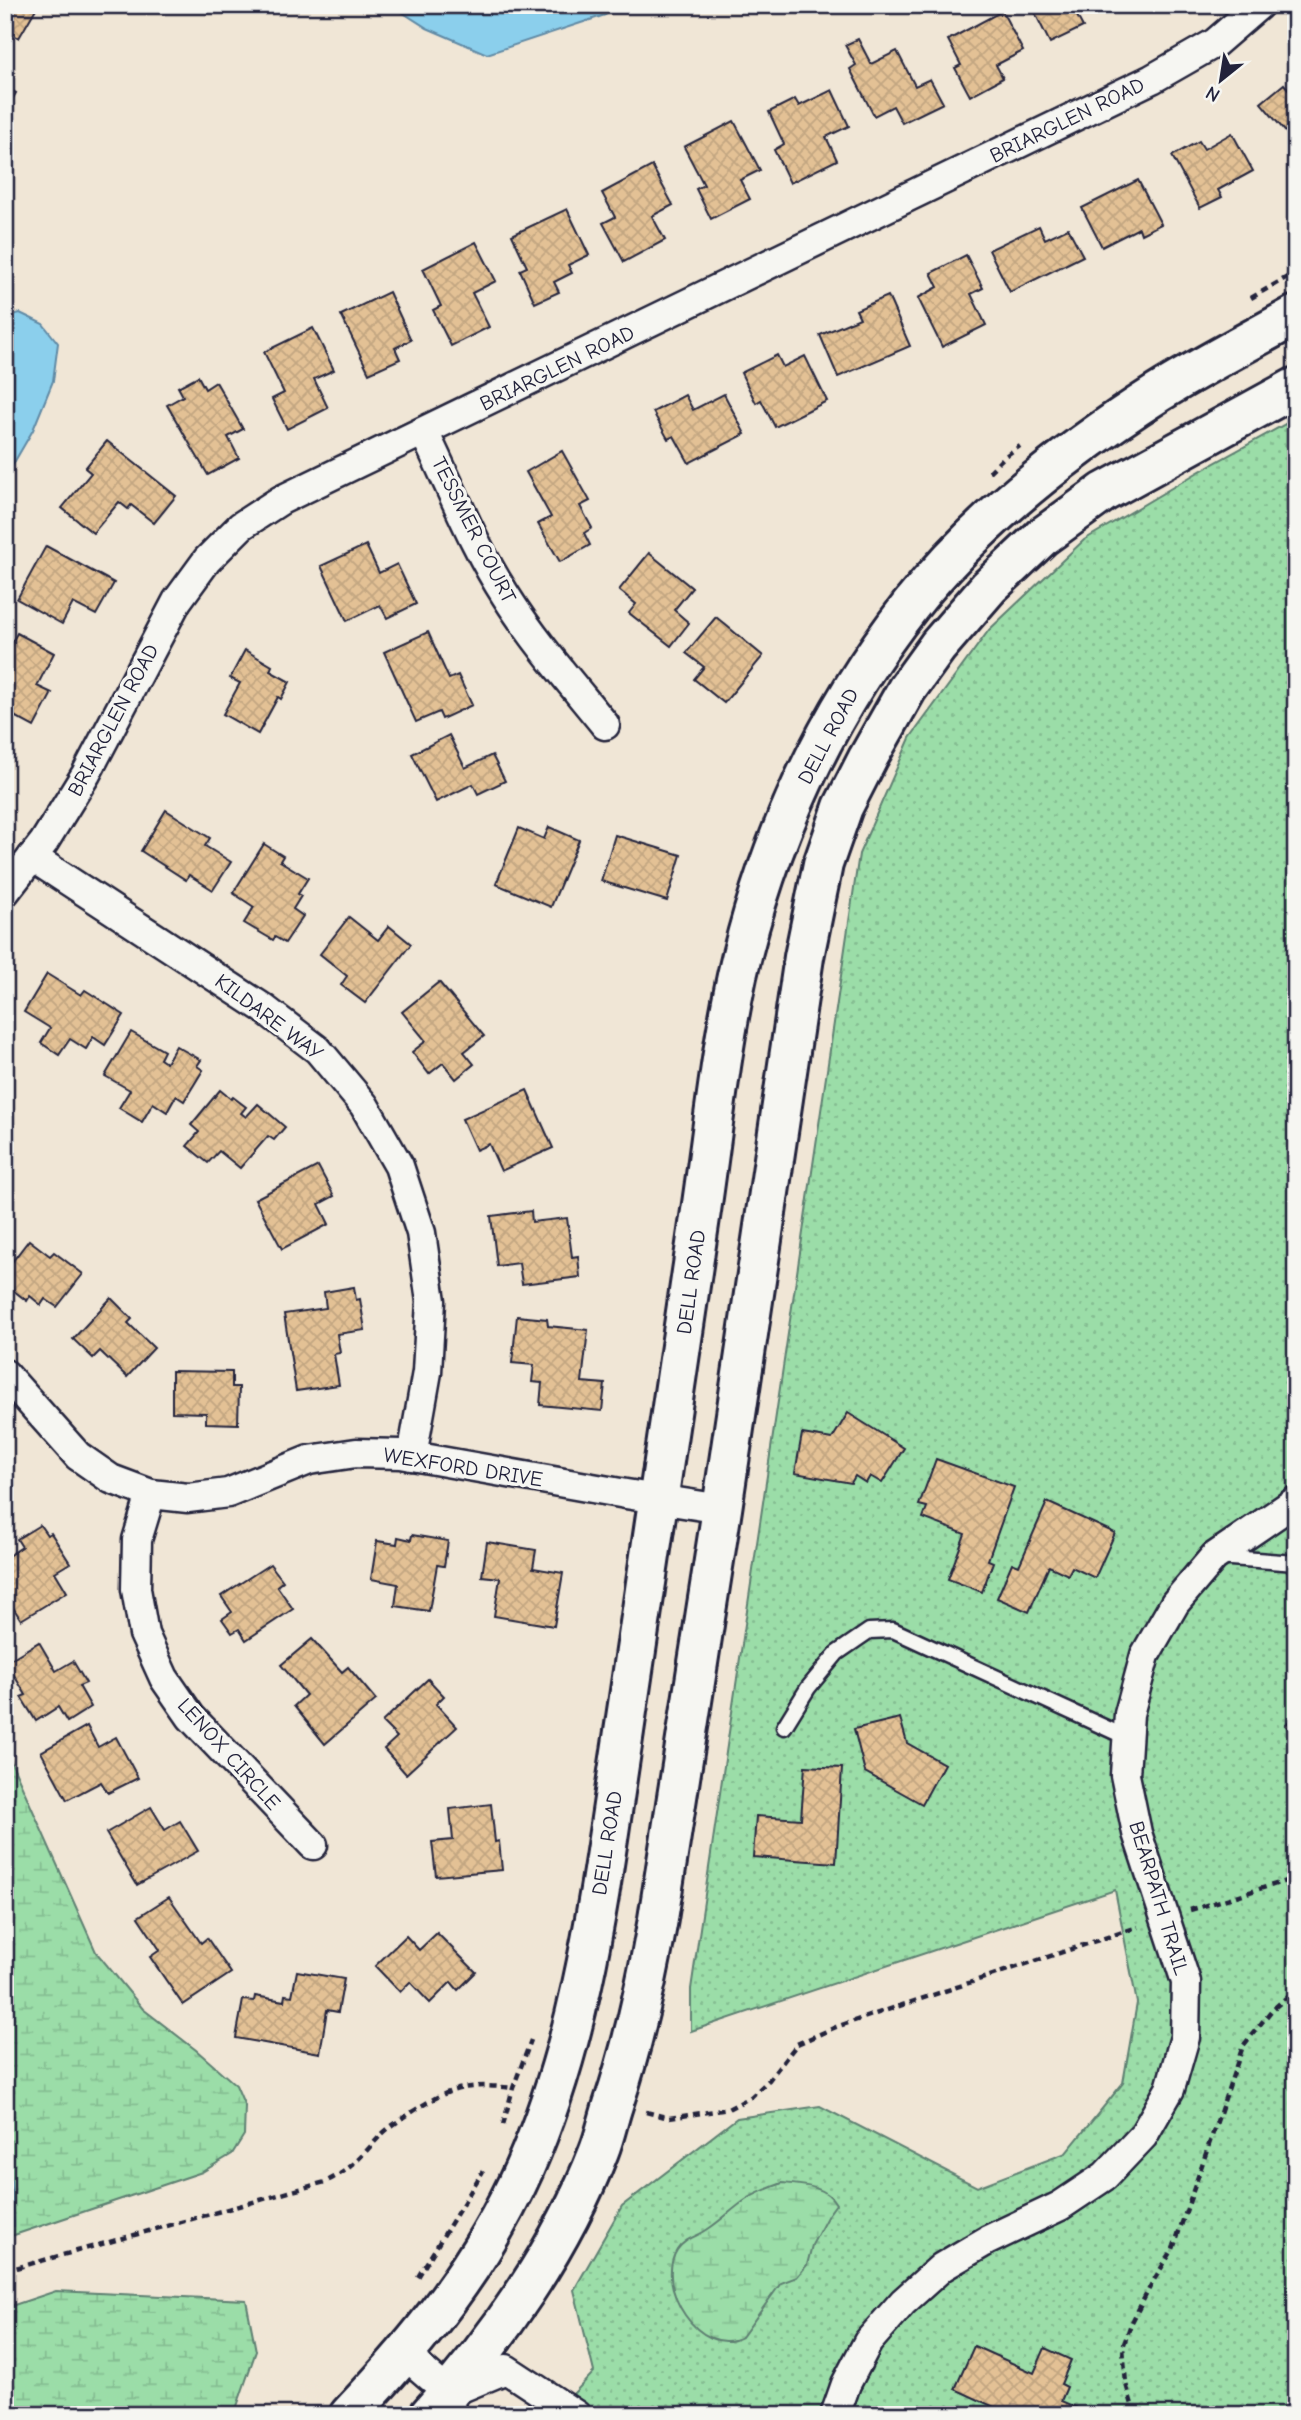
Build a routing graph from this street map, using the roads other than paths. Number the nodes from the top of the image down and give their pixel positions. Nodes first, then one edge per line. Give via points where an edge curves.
1 (1259, 5) edge
2 (1296, 315) edge
3 (1296, 387) edge
4 (425, 432) junction
5 (604, 725) dead end
6 (32, 858) junction
7 (5, 892) edge
8 (5, 1374) edge
9 (412, 1455) junction
10 (151, 1494) junction
11 (660, 1499) junction
12 (1296, 1501) edge
13 (722, 1508) junction
14 (1214, 1557) junction
15 (1296, 1563) edge
16 (784, 1727) dead end
17 (1128, 1738) junction
18 (313, 1845) dead end
19 (405, 2356) junction
20 (443, 2408) edge
21 (349, 2415) edge
22 (576, 2415) edge
23 (835, 2415) edge

1 - 4 street, BRIARGLEN ROAD via 1215,43 1152,79
2 - 11 main road, DELL ROAD via 1160,392 1068,455 988,522 891,633 855,683 811,764 780,832 737,978
3 - 13 main road via 1104,492 1042,537 989,587 938,646 868,758 843,807 823,864 804,957
4 - 5 street, TESSMER COURT via 505,595
4 - 6 street, BRIARGLEN ROAD via 281,500 241,526 206,560 177,601 86,774
6 - 7 street, BRIARGLEN ROAD
6 - 9 street, KILDARE WAY via 263,1008 318,1050 363,1105 399,1166 421,1233 431,1301 427,1371
8 - 10 street, WEXFORD DRIVE via 78,1456 111,1479
9 - 10 street, WEXFORD DRIVE via 356,1453 309,1460 228,1493 188,1498
9 - 11 street, WEXFORD DRIVE
10 - 18 street, LENOX CIRCLE via 137,1540 136,1589 144,1634 164,1678 191,1717
11 - 13 street, WEXFORD DRIVE
11 - 19 main road, DELL ROAD via 596,1915 570,2039 525,2166 503,2212 443,2308
12 - 14 street, BEARPATH TRAIL
13 - 20 main road via 648,1976 621,2082 599,2151 544,2261
14 - 15 lane
14 - 17 street, BEARPATH TRAIL via 1175,1603 1145,1655 1129,1714
16 - 17 lane via 837,1653 869,1631 893,1630
17 - 23 street, BEARPATH TRAIL via 1125,1774 1138,1833 1186,1982 1185,2037 1170,2089 1143,2136 1105,2176 1060,2206 942,2267 903,2302 868,2342
19 - 20 street
19 - 21 main road, DELL ROAD
20 - 22 street via 506,2369

